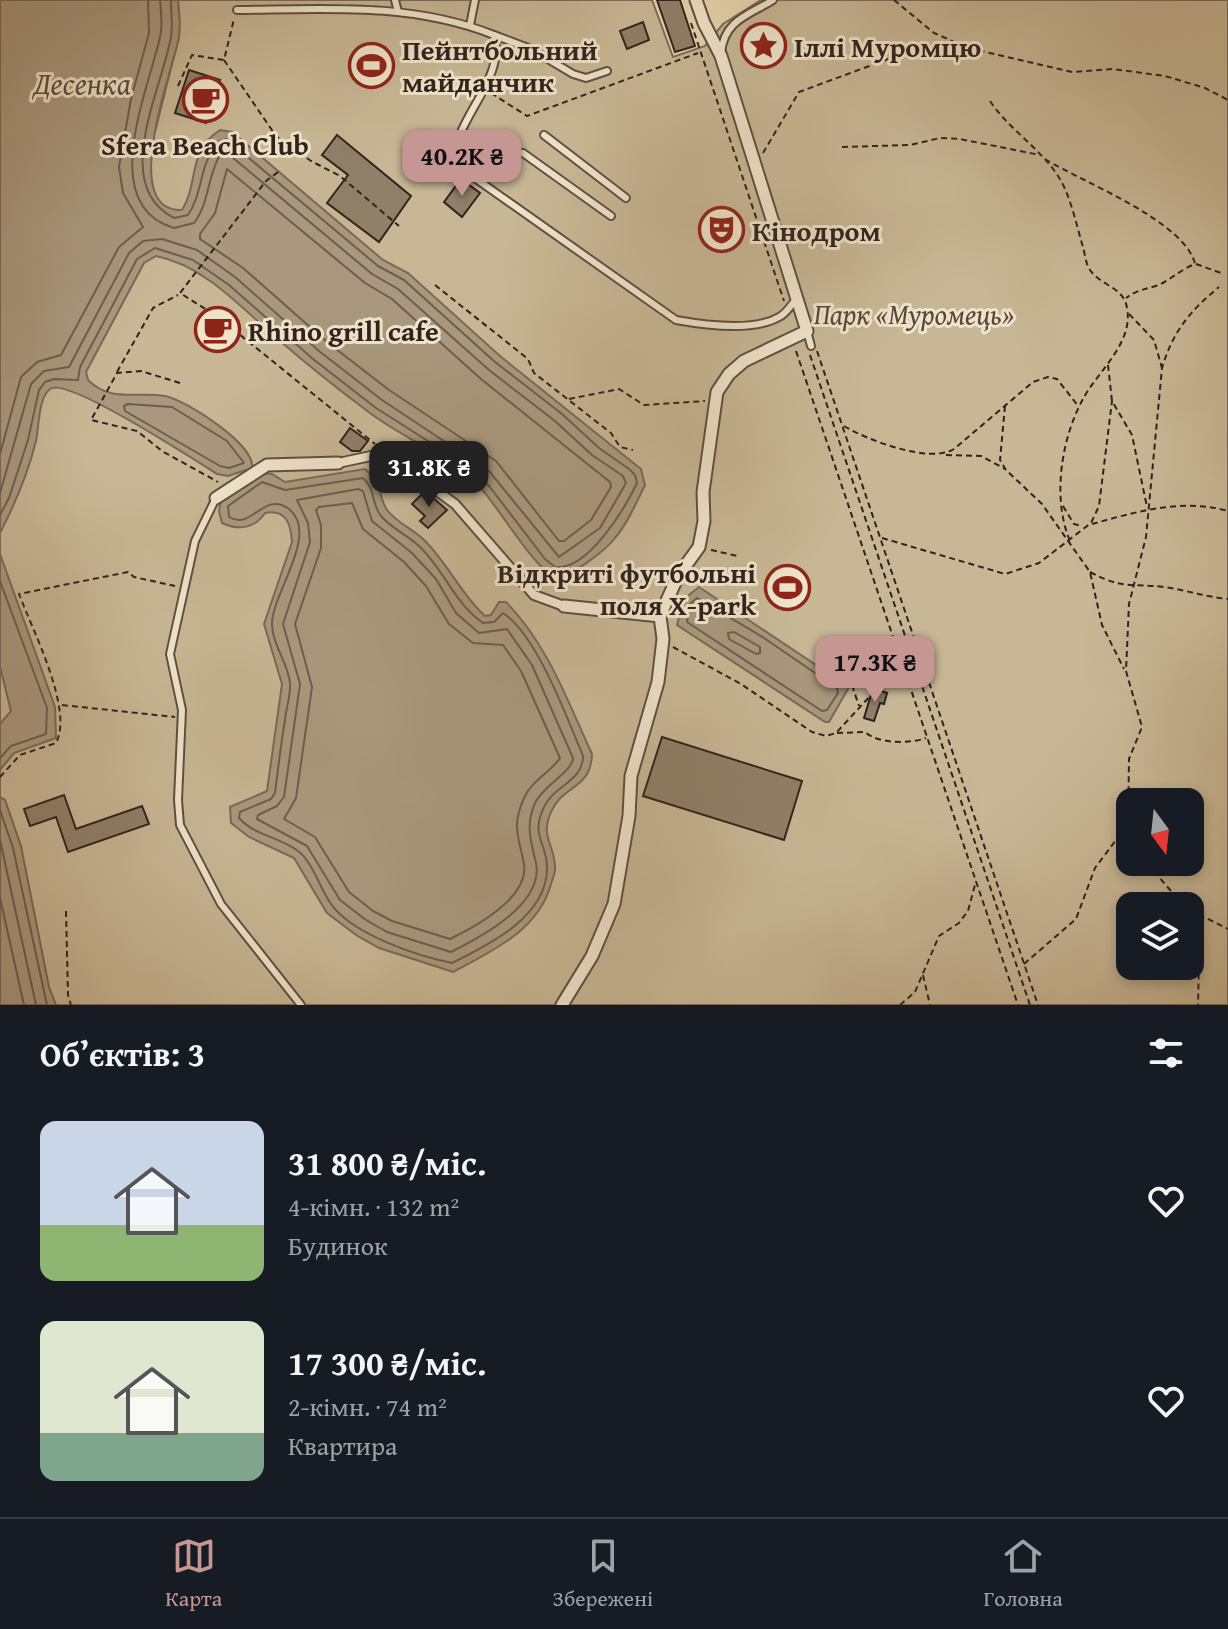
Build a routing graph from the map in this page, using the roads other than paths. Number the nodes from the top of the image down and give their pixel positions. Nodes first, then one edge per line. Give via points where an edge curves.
1 (395, 0) edge
2 (475, 0) edge
3 (696, 0) edge
4 (773, 0) edge
5 (237, 10) road end
6 (398, 12) junction
7 (470, 25) junction
8 (494, 35) junction
9 (721, 56) junction
10 (607, 71) dead end
11 (544, 135) dead end
12 (523, 153) dead end
13 (626, 198) dead end
14 (611, 216) dead end
15 (797, 298) junction
16 (807, 331) junction
17 (811, 346) road end
18 (338, 463) joint
19 (216, 498) joint
20 (564, 606) joint
21 (660, 616) junction
22 (301, 1005) edge
23 (562, 1005) edge

1 - 6 lane
2 - 7 lane
3 - 9 street
4 - 9 lane via 730,25
5 - 6 lane
6 - 7 lane
7 - 8 lane
8 - 10 lane via 573,74 586,78
8 - 15 lane via 498,55 457,145 455,164 676,320 716,327 779,318
9 - 15 street
11 - 13 lane
12 - 14 lane
15 - 16 street
16 - 17 lane
16 - 21 street via 744,361 721,383 699,547 678,576
18 - 19 street via 267,465
18 - 20 street via 385,453 455,504 534,595
19 - 22 lane via 195,541 170,654 181,718 180,825 221,904
20 - 21 street
21 - 23 street via 658,682 631,776 614,904 592,956

